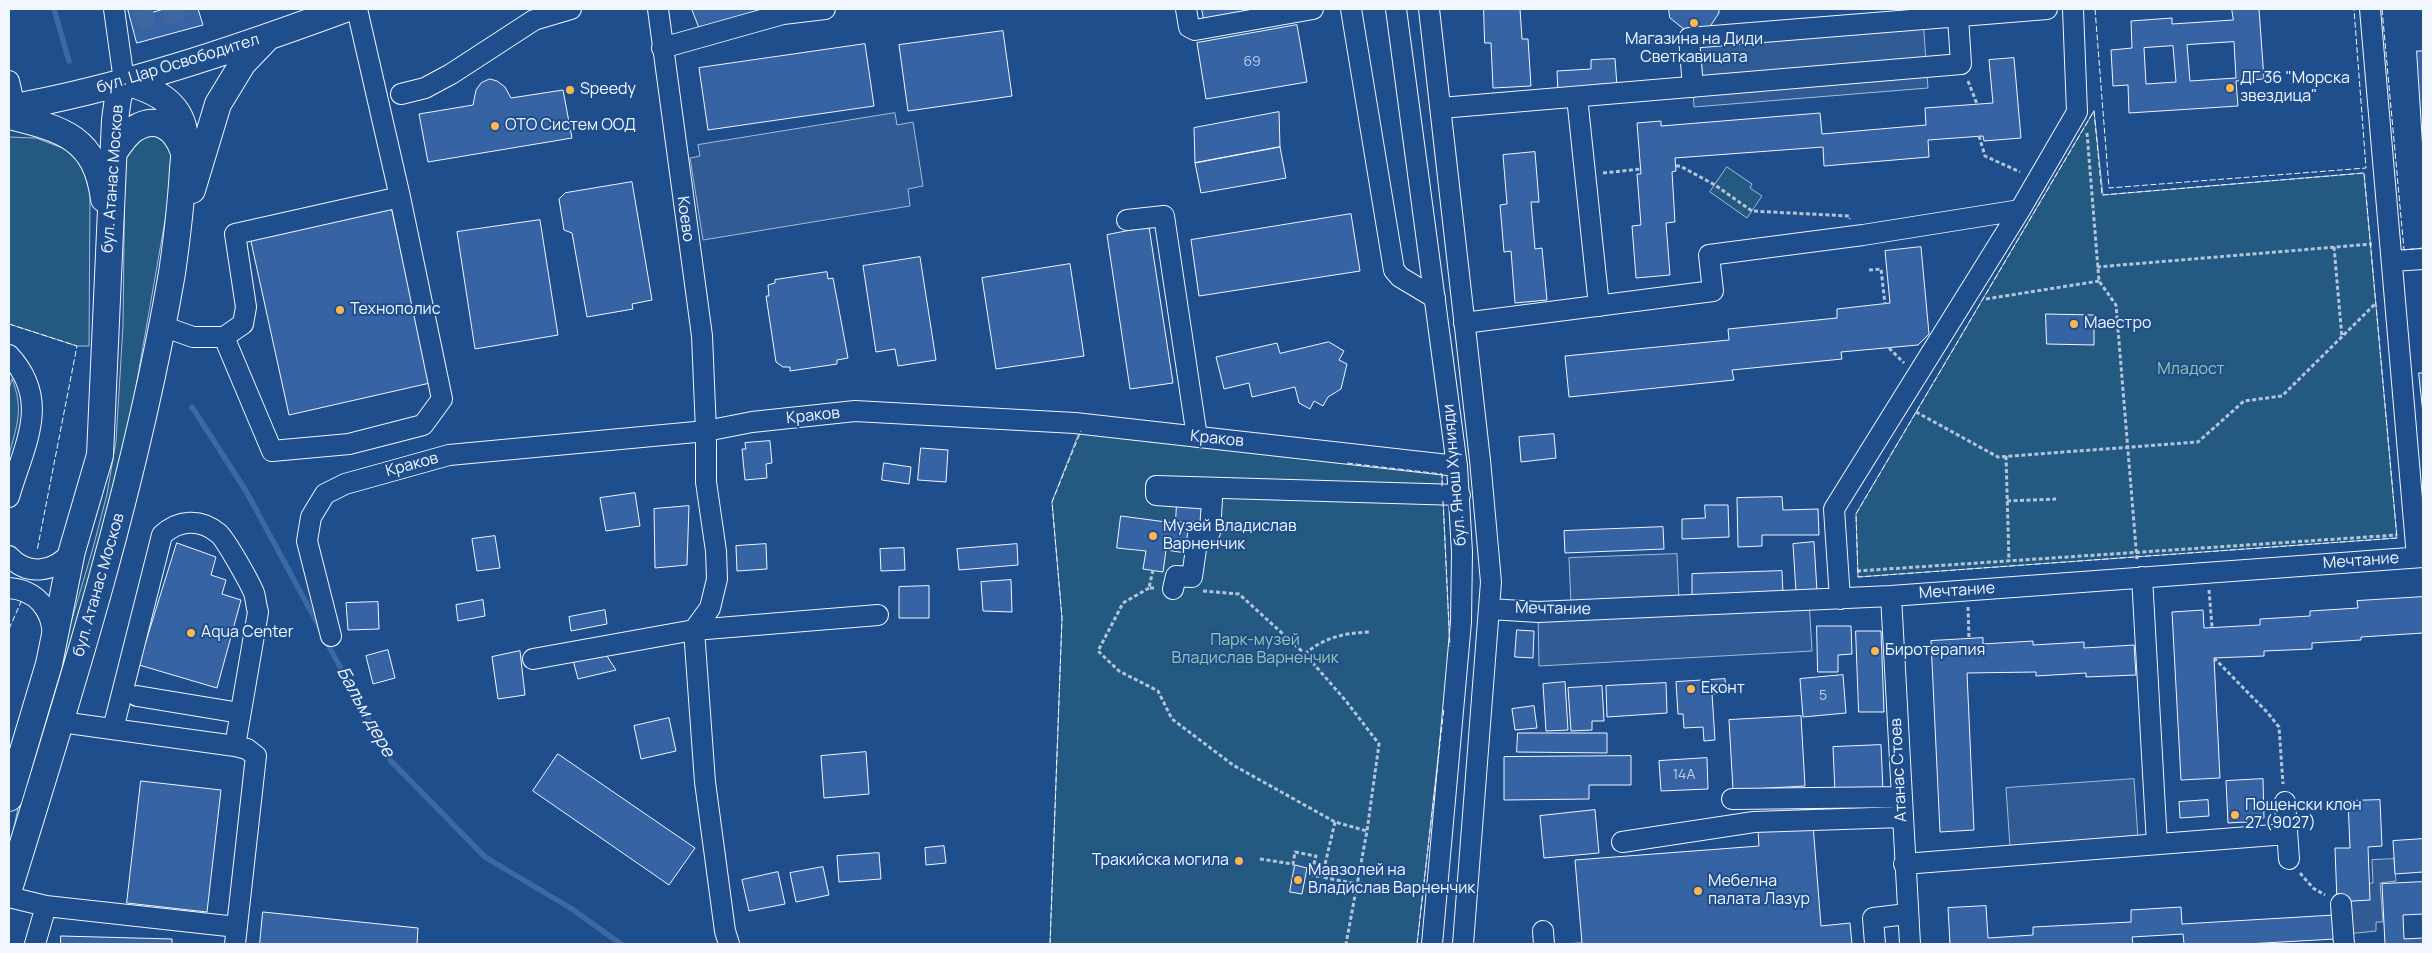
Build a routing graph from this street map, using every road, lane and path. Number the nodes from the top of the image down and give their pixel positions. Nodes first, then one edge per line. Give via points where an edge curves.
1 (114, 9) edge
2 (344, 9) edge
3 (357, 9) edge
4 (571, 9) edge
5 (658, 9) edge
6 (825, 9) edge
7 (1186, 9) edge
8 (1313, 9) edge
9 (1352, 9) edge
10 (1396, 9) edge
11 (1429, 9) edge
12 (2047, 9) edge
13 (2073, 9) edge
14 (2370, 9) edge
15 (306, 14) edge
16 (1958, 17) junction
17 (268, 37) junction
18 (662, 48) junction
19 (1961, 64) junction
20 (9, 81) edge
21 (124, 81) junction
22 (1693, 87) junction
23 (401, 94) dead end
24 (1577, 97) junction
25 (1977, 104) dead end
26 (1441, 108) junction
27 (11, 110) edge
28 (2086, 125) dead end
29 (1979, 136) dead end
30 (113, 154) junction
31 (184, 154) junction
32 (1676, 166) dead end
33 (1641, 169) dead end
34 (1585, 175) junction
35 (2037, 180) junction
36 (400, 197) junction
37 (2020, 210) junction
38 (1127, 220) dead end
39 (179, 231) junction
40 (109, 236) junction
41 (1850, 237) junction
42 (2334, 247) junction
43 (2391, 252) junction
44 (2423, 258) edge
45 (2097, 267) junction
46 (1868, 270) dead end
47 (2099, 281) junction
48 (2394, 285) junction
49 (1435, 298) junction
50 (1963, 302) junction
51 (1885, 304) dead end
52 (1599, 306) junction
53 (1464, 323) junction
54 (162, 326) junction
55 (224, 337) junction
56 (2342, 338) junction
57 (9, 355) edge
58 (1900, 403) junction
59 (706, 431) junction
60 (1197, 437) junction
61 (2127, 447) junction
62 (2006, 456) junction
63 (1457, 466) junction
64 (1460, 495) junction
65 (9, 497) edge
66 (2056, 498) dead end
67 (2007, 501) junction
68 (2415, 534) junction
69 (72, 552) junction
70 (2135, 553) junction
71 (9, 556) edge
72 (2420, 557) edge
73 (2009, 561) junction
74 (1153, 570) dead end
75 (1839, 572) junction
76 (2208, 572) junction
77 (2142, 577) junction
78 (9, 588) edge
79 (1149, 588) junction
80 (1173, 589) junction
81 (1968, 590) junction
82 (1891, 596) junction
83 (1840, 599) junction
84 (1490, 609) junction
85 (878, 615) dead end
86 (2212, 627) dead end
87 (694, 630) junction
88 (1370, 632) dead end
89 (331, 636) dead end
90 (1969, 639) dead end
91 (1305, 654) junction
92 (2214, 658) dead end
93 (533, 659) dead end
94 (49, 664) junction
95 (137, 696) dead end
96 (240, 713) junction
97 (61, 722) junction
98 (113, 729) junction
99 (234, 746) junction
100 (1900, 797) junction
101 (9, 798) edge
102 (1732, 799) dead end
103 (2285, 802) joint
104 (1902, 818) junction
105 (1336, 822) junction
106 (1368, 831) junction
107 (2287, 834) junction
108 (1622, 842) dead end
109 (2157, 844) junction
110 (2289, 858) joint
111 (1260, 859) dead end
112 (1904, 864) junction
113 (1322, 877) junction
114 (1357, 884) junction
115 (9, 888) edge
116 (9, 897) edge
117 (2341, 904) joint
118 (46, 906) junction
119 (1907, 914) junction
120 (236, 936) edge
121 (35, 944) edge
122 (729, 944) edge
123 (1346, 944) edge
124 (1432, 944) edge
125 (1463, 944) edge
126 (1875, 944) edge
127 (1910, 944) edge
128 (2344, 944) edge

1 - 21 street
2 - 15 main road, бул. Цар Освободител
3 - 36 street
4 - 23 street via 534,20 451,74 425,88
5 - 18 street, Коево
6 - 18 street via 783,14
7 - 8 street via 1189,27 1196,30
9 - 49 street via 1394,270
10 - 49 street, бул. Янош Хунияди
11 - 26 street, бул. Янош Хунияди
12 - 16 street
13 - 35 street via 2076,112
14 - 43 street
15 - 17 main road, бул. Цар Освободител
16 - 19 street
16 - 22 street via 1689,38
17 - 21 main road, бул. Цар Освободител
17 - 39 main road via 243,63 218,104
18 - 59 street, Коево via 702,336
19 - 22 street
19 - 25 path
20 - 27 street
21 - 27 main road, бул. Цар Освободител
21 - 30 main road, бул. Атанас Москов via 116,109
21 - 31 main road, бул. Атанас Москов via 152,90 164,98 183,124
22 - 24 street
24 - 26 street
24 - 34 street
26 - 53 street, бул. Янош Хунияди
27 - 40 main road via 63,131 88,154 98,171
28 - 45 path
29 - 35 path via 1985,156
30 - 31 main road via 134,129 156,122 168,126 175,133
30 - 40 main road, бул. Атанас Москов
31 - 39 main road, бул. Атанас Москов
32 - 41 path via 1715,184 1752,211 1849,216
33 - 34 path
34 - 52 street
35 - 37 street
36 - 55 street via 234,234 246,307 243,324
36 - 55 street via 442,399 423,425 349,444 272,451
37 - 41 street
37 - 50 street
38 - 60 street via 1164,216
39 - 54 main road, бул. Атанас Москов
40 - 69 main road, бул. Атанас Москов via 100,455
41 - 52 street via 1709,255 1713,291
42 - 43 path
42 - 45 path
42 - 56 path
43 - 44 street
43 - 48 street
45 - 47 path
46 - 51 path via 1881,269
47 - 50 path
47 - 61 path via 2116,305
48 - 56 path
48 - 68 street
49 - 63 street, бул. Янош Хунияди
50 - 58 street
52 - 53 street
53 - 84 street, бул. Янош Хунияди via 1490,555
54 - 55 street via 193,337
54 - 97 main road, бул. Атанас Москов via 127,485
56 - 61 path via 2282,396 2244,401 2198,442
57 - 65 street via 24,373 31,391 33,412
58 - 62 path via 1998,457
58 - 75 street via 1834,509
59 - 60 street, Краков via 752,422 854,411 1075,423
59 - 87 street, Коево via 706,482 717,578 710,608
59 - 89 street, Краков via 449,455 345,484 325,494 311,516 307,541
60 - 63 street, Краков
61 - 62 path
61 - 70 path
62 - 67 path
63 - 64 street, бул. Янош Хунияди
64 - 80 street via 1156,486 1156,495 1212,499 1210,532 1198,535 1192,577 1176,576
64 - 124 street, бул. Янош Хунияди via 1461,622
66 - 67 path
67 - 73 path
68 - 70 path
68 - 72 street
69 - 71 street via 65,560 45,570 24,568
69 - 94 main road, бул. Атанас Москов
70 - 73 path
70 - 77 path
72 - 76 street, Мечтание
73 - 75 path
74 - 79 path
75 - 83 street
76 - 77 street, Мечтание
76 - 86 path
77 - 81 street, Мечтание
77 - 109 street
78 - 94 street via 26,591 46,608 52,621 53,635
79 - 80 path
79 - 105 path via 1123,603 1098,651 1119,671 1158,691 1172,719 1233,765
80 - 91 path via 1239,594
81 - 82 street, Мечтание
81 - 90 path
82 - 83 street, Мечтание
82 - 100 street, Атанас Стоев
83 - 84 street, Мечтание via 1538,612
84 - 125 street, бул. Янош Хунияди
85 - 87 street
87 - 93 street
87 - 122 street via 705,782
88 - 91 path via 1345,633 1315,645
91 - 106 path via 1379,744
92 - 103 path via 2279,727
94 - 101 main road, бул. Атанас Москов
95 - 96 street
96 - 98 street via 258,612 254,594 220,534 209,527 184,523 162,535
96 - 99 street
97 - 98 street
97 - 115 main road, бул. Атанас Москов
98 - 99 street
99 - 120 street via 247,749 256,756
100 - 102 street
100 - 104 street, Атанас Стоев
103 - 107 street
104 - 108 street via 1754,822
104 - 112 street, Атанас Стоев
105 - 106 path
105 - 113 path
106 - 114 path
107 - 109 street
107 - 110 street
109 - 112 street
110 - 117 path via 2313,888
111 - 113 path via 1293,864 1295,852 1316,856 1311,875
112 - 119 street, Атанас Стоев
113 - 114 path
114 - 123 path
116 - 118 street
117 - 128 street
118 - 120 street
118 - 121 street
119 - 126 street via 1873,918
119 - 127 street, Атанас Стоев

